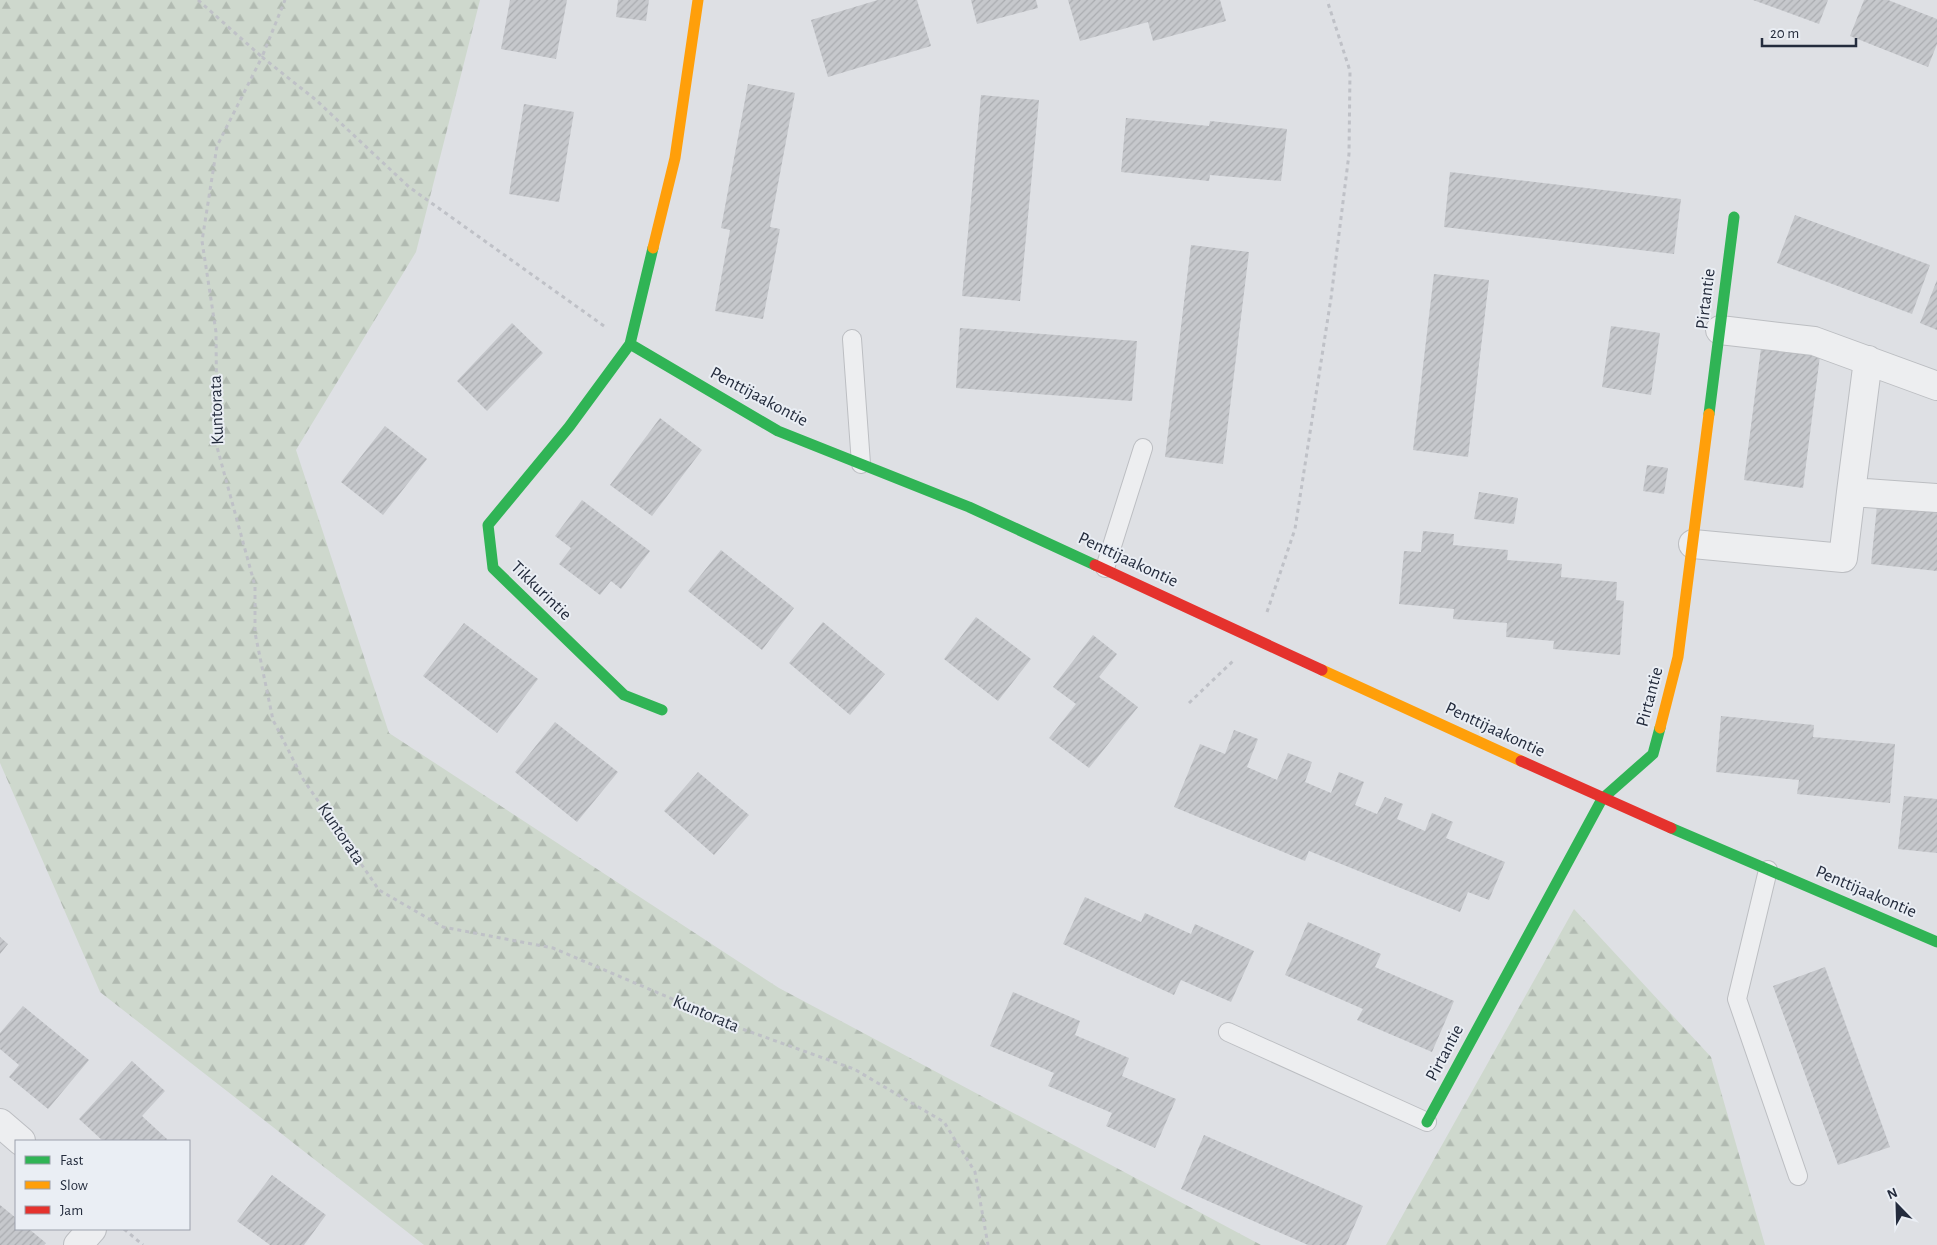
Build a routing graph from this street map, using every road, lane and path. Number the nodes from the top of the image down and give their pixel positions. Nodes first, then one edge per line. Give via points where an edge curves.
1 (198, 0) edge
2 (284, 0) edge
3 (698, 0) edge
4 (1327, 0) edge
5 (262, 57) junction
6 (1734, 217) dead end
7 (1720, 330) junction
8 (852, 338) dead end
9 (630, 344) junction
10 (1868, 360) junction
11 (1937, 386) edge
12 (1142, 448) dead end
13 (862, 464) junction
14 (1852, 492) junction
15 (1937, 498) edge
16 (1693, 544) junction
17 (1105, 568) junction
18 (1258, 638) junction
19 (1189, 703) dead end
20 (662, 710) dead end
21 (1602, 799) junction
22 (1768, 870) junction
23 (1937, 942) edge
24 (1228, 1032) dead end
25 (1427, 1122) joint
26 (0, 1123) edge
27 (20, 1140) edge
28 (1798, 1176) dead end
29 (91, 1230) edge
30 (125, 1230) edge
31 (78, 1245) edge
32 (143, 1245) edge
33 (988, 1245) edge

1 - 5 path
2 - 5 path, Kuntorata
3 - 9 street via 675,158
4 - 18 path via 1350,71 1349,154 1331,298 1295,529
5 - 9 path via 316,100 409,187
5 - 33 path, Kuntorata via 217,146 202,241 216,332 217,446 255,586 256,633 273,720 303,779 379,890 443,927 553,948 745,1030 854,1069 944,1122 975,1172
6 - 7 street, Pirtantie
7 - 10 street via 1814,341
7 - 16 street, Pirtantie
8 - 13 lane
9 - 13 street, Penttijaakontie via 778,431
9 - 20 street, Tikkurintie via 569,427 488,525 493,568 624,695
10 - 11 street
10 - 14 street
12 - 17 lane
13 - 17 street, Penttijaakontie via 969,506
14 - 15 street
14 - 16 street via 1844,558
16 - 21 street, Pirtantie via 1678,657 1653,754
17 - 18 street, Penttijaakontie
18 - 19 path
18 - 21 street, Penttijaakontie
21 - 22 street, Penttijaakontie
21 - 25 street, Pirtantie
22 - 23 street, Penttijaakontie
22 - 28 lane via 1736,999
24 - 25 lane
26 - 27 street
29 - 31 street
30 - 32 path

